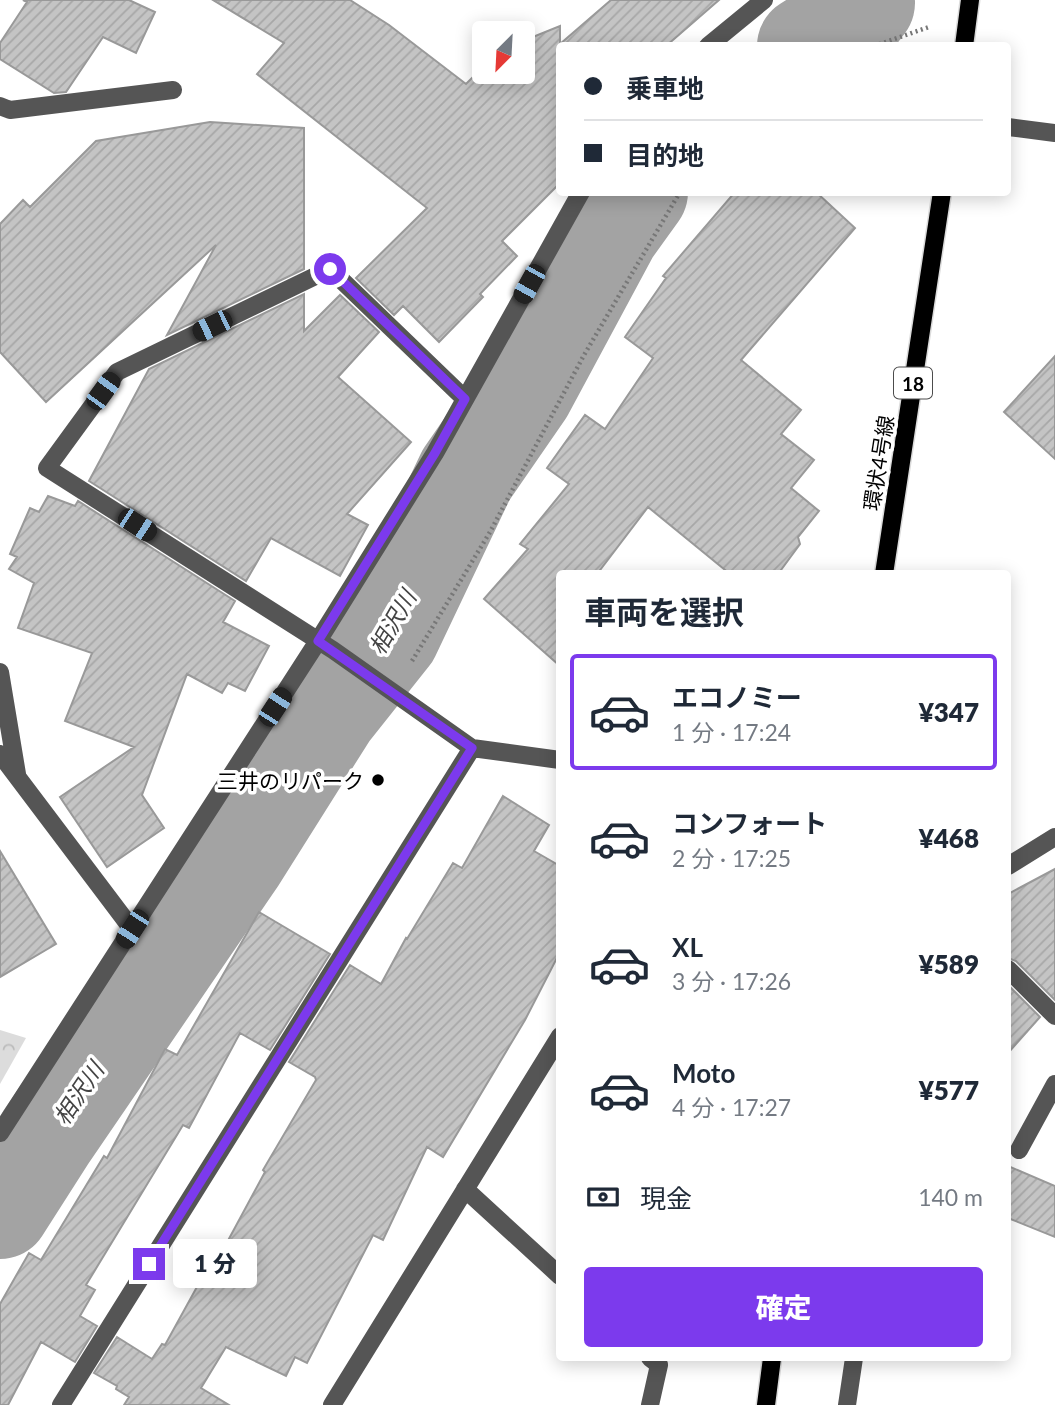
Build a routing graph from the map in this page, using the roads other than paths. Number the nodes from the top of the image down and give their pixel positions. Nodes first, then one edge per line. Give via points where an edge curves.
1 (764, 0) edge
2 (970, 7) edge
3 (713, 42) edge
4 (965, 42) edge
5 (173, 90) dead end
6 (0, 106) edge
7 (1011, 127) edge
8 (1055, 133) edge
9 (579, 196) edge
10 (942, 196) edge
11 (465, 399) junction
12 (885, 570) edge
13 (326, 645) junction
14 (0, 672) edge
15 (472, 748) junction
16 (0, 754) edge
17 (556, 760) edge
18 (17, 777) junction
19 (1055, 837) edge
20 (1011, 864) edge
21 (132, 929) junction
22 (1011, 972) edge
23 (1055, 1016) edge
24 (556, 1042) edge
25 (1055, 1084) edge
26 (0, 1133) edge
27 (1019, 1150) dead end
28 (465, 1189) junction
29 (556, 1272) edge
30 (653, 1361) edge
31 (772, 1361) edge
32 (854, 1361) edge
33 (61, 1405) edge
34 (332, 1405) edge
35 (650, 1405) edge
36 (766, 1405) edge
37 (847, 1405) edge

1 - 3 street
2 - 4 main road
5 - 6 street via 10,110
7 - 8 street
9 - 11 street
10 - 12 main road, 環状4号線 / 18
11 - 13 street
11 - 13 street via 330,269 117,372 47,468
13 - 15 street
13 - 21 street
14 - 18 street
15 - 17 street
15 - 33 street
16 - 18 street
18 - 21 street
19 - 20 street
21 - 26 street
22 - 23 street
24 - 28 street
25 - 27 street
28 - 29 street
28 - 34 street
30 - 35 street via 659,1366
31 - 36 main road
32 - 37 street

